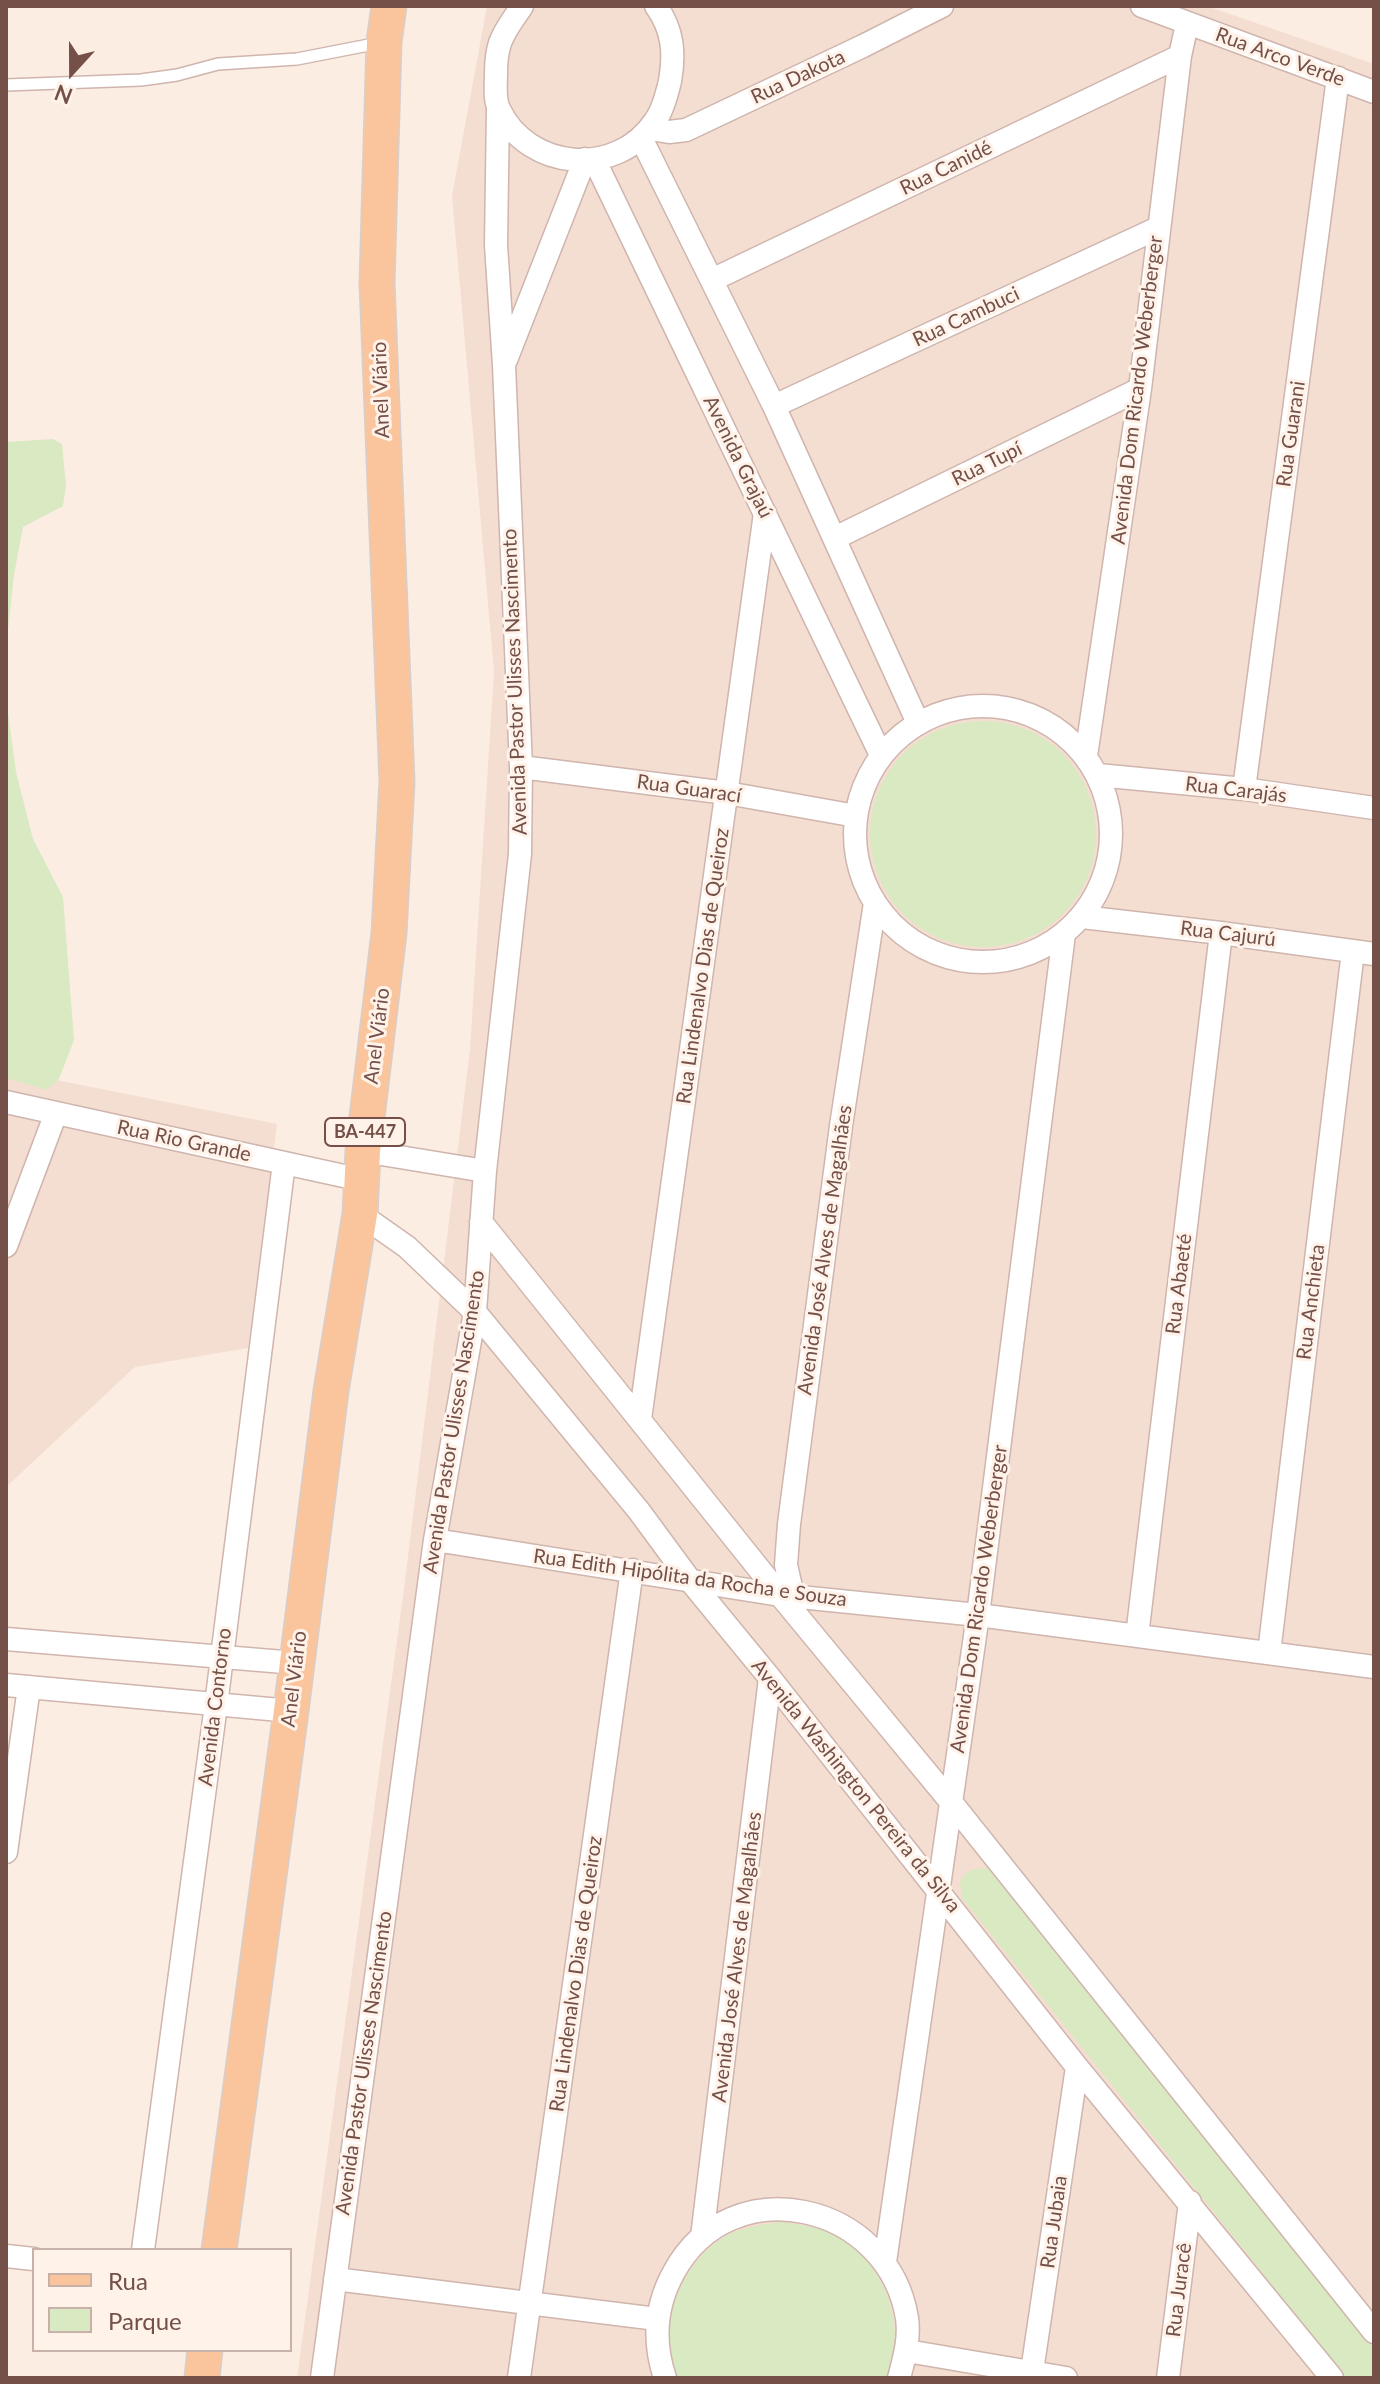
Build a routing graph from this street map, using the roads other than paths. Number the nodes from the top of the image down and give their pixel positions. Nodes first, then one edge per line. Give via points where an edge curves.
1 (389, 6) edge
2 (522, 6) edge
3 (656, 6) edge
4 (942, 6) edge
5 (1142, 6) edge
6 (1187, 24) junction
7 (384, 42) junction
8 (1180, 56) junction
9 (1338, 78) junction
10 (6, 85) edge
11 (1374, 92) edge
12 (498, 108) junction
13 (645, 133) junction
14 (590, 159) junction
15 (1158, 228) junction
16 (712, 280) junction
17 (504, 365) junction
18 (1140, 389) junction
19 (774, 406) junction
20 (765, 513) junction
21 (835, 538) junction
22 (918, 723) junction
23 (881, 755) junction
24 (1086, 756) junction
25 (521, 767) junction
26 (1098, 775) junction
27 (1244, 789) junction
28 (727, 793) junction
29 (1374, 808) edge
30 (856, 816) junction
31 (875, 903) junction
32 (1082, 917) junction
33 (1221, 933) junction
34 (1064, 934) junction
35 (1363, 952) edge
36 (6, 1102) edge
37 (56, 1113) junction
38 (284, 1163) junction
39 (485, 1171) junction
40 (362, 1182) junction
41 (481, 1222) junction
42 (6, 1246) edge
43 (475, 1312) junction
44 (640, 1419) junction
45 (435, 1540) junction
46 (632, 1570) junction
47 (692, 1583) junction
48 (786, 1596) junction
49 (978, 1615) junction
50 (1137, 1636) junction
51 (6, 1639) edge
52 (1269, 1653) junction
53 (221, 1657) junction
54 (296, 1663) junction
55 (1374, 1667) edge
56 (770, 1678) junction
57 (17, 1686) edge
58 (216, 1705) junction
59 (291, 1711) junction
60 (951, 1802) junction
61 (6, 1852) edge
62 (937, 1888) junction
63 (1077, 2067) junction
64 (1190, 2202) junction
65 (702, 2237) junction
66 (143, 2248) edge
67 (219, 2248) edge
68 (6, 2256) edge
69 (32, 2259) edge
70 (885, 2262) junction
71 (335, 2279) junction
72 (530, 2302) junction
73 (657, 2319) junction
74 (1374, 2332) edge
75 (907, 2351) junction
76 (205, 2352) edge
77 (1031, 2376) edge
78 (202, 2378) edge
79 (322, 2378) edge
80 (519, 2378) edge
81 (665, 2378) edge
82 (899, 2378) edge
83 (1066, 2378) edge
84 (1168, 2378) edge
85 (1332, 2378) edge

1 - 7 main road, Anel Viário / BA-447
2 - 12 street, Avenida Pastor Ulisses Nascimento via 501,41
3 - 13 street via 673,42 672,68 658,118
4 - 13 street, Rua Dakota via 686,130
5 - 6 street, Rua Arco Verde
6 - 8 street, Avenida Dom Ricardo Weberberger
6 - 9 street, Rua Arco Verde
7 - 10 lane via 141,80
7 - 40 main road, Anel Viário / BA-447 via 377,283 397,782 389,933
8 - 15 street, Avenida Dom Ricardo Weberberger
8 - 16 street, Rua Canidé
9 - 11 street, Rua Arco Verde
9 - 27 street, Rua Guarani
12 - 14 street via 529,146 558,158
12 - 17 street, Avenida Pastor Ulisses Nascimento via 496,245
13 - 14 street via 630,146
13 - 16 street
14 - 17 street
14 - 20 street, Avenida Grajaú
15 - 18 street, Avenida Dom Ricardo Weberberger
15 - 19 street, Rua Cambuci
16 - 19 street
17 - 25 street, Avenida Pastor Ulisses Nascimento
18 - 21 street, Rua Tupí
18 - 24 street, Avenida Dom Ricardo Weberberger
19 - 21 street
20 - 23 street, Avenida Grajaú
20 - 28 street, Rua Lindenalvo Dias de Queiroz
21 - 22 street
22 - 23 street
22 - 24 street via 962,707 1008,708 1051,725
23 - 30 street via 864,784
24 - 26 street
25 - 28 street, Rua Guarací
25 - 39 street, Avenida Pastor Ulisses Nascimento via 520,854
26 - 27 street, Rua Carajás
26 - 32 street via 1108,798 1111,853 1101,887
27 - 29 street, Rua Carajás
28 - 30 street, Rua Guarací
28 - 44 street, Rua Lindenalvo Dias de Queiroz
30 - 31 street via 855,846
31 - 34 street via 899,930 929,950 963,960 999,961 1033,952
31 - 48 street, Avenida José Alves de Magalhães via 789,1524
32 - 33 street, Rua Cajurú
32 - 34 street
33 - 35 street, Rua Cajurú
33 - 50 street, Rua Abaeté
34 - 49 street, Avenida Dom Ricardo Weberberger
35 - 52 street, Rua Anchieta
36 - 37 street, Rua Rio Grande
37 - 38 street, Rua Rio Grande
37 - 42 street
38 - 40 street, Rua Rio Grande
38 - 53 street, Avenida Contorno
39 - 40 street, Rua Rio Grande
39 - 41 street, Avenida Pastor Ulisses Nascimento
40 - 43 street, Avenida Washington Pereira da Silva via 407,1247
40 - 54 main road, Anel Viário / BA-447
41 - 43 street, Avenida Pastor Ulisses Nascimento
41 - 44 street
43 - 45 street, Avenida Pastor Ulisses Nascimento
43 - 47 street, Avenida Washington Pereira da Silva
44 - 48 street
45 - 46 street, Rua Edith Hipólita da Rocha e Souza
45 - 71 street, Avenida Pastor Ulisses Nascimento
46 - 47 street, Rua Edith Hipólita da Rocha e Souza
46 - 72 street, Rua Lindenalvo Dias de Queiroz
47 - 48 street, Rua Edith Hipólita da Rocha e Souza
47 - 56 street, Avenida Washington Pereira da Silva
48 - 49 street, Rua Edith Hipólita da Rocha e Souza
48 - 60 street
49 - 50 street, Rua Edith Hipólita da Rocha e Souza
49 - 60 street, Avenida Dom Ricardo Weberberger
50 - 52 street, Rua Edith Hipólita da Rocha e Souza
51 - 53 street
52 - 55 street, Rua Edith Hipólita da Rocha e Souza
53 - 54 street
53 - 58 street, Avenida Contorno
54 - 59 main road, Anel Viário / BA-447
56 - 62 street, Avenida Washington Pereira da Silva
56 - 65 street, Avenida José Alves de Magalhães
57 - 58 street
57 - 61 street
58 - 59 street
58 - 66 street, Avenida Contorno
59 - 67 main road, Anel Viário / BA-447
60 - 62 street, Avenida Dom Ricardo Weberberger
60 - 74 street
62 - 63 street, Avenida Washington Pereira da Silva
62 - 70 street, Avenida Dom Ricardo Weberberger
63 - 64 street, Avenida Washington Pereira da Silva
63 - 77 street, Rua Jubaia
64 - 84 street, Rua Juracê
64 - 85 street, Avenida Washington Pereira da Silva
65 - 70 street via 732,2219 765,2210 799,2210 832,2220 861,2237
65 - 73 street via 680,2260
68 - 69 street
70 - 75 street via 907,2320
71 - 72 street
71 - 79 street, Avenida Pastor Ulisses Nascimento
72 - 73 street
72 - 80 street, Rua Lindenalvo Dias de Queiroz
73 - 81 street
75 - 77 street
75 - 82 street
76 - 78 main road
77 - 83 street

